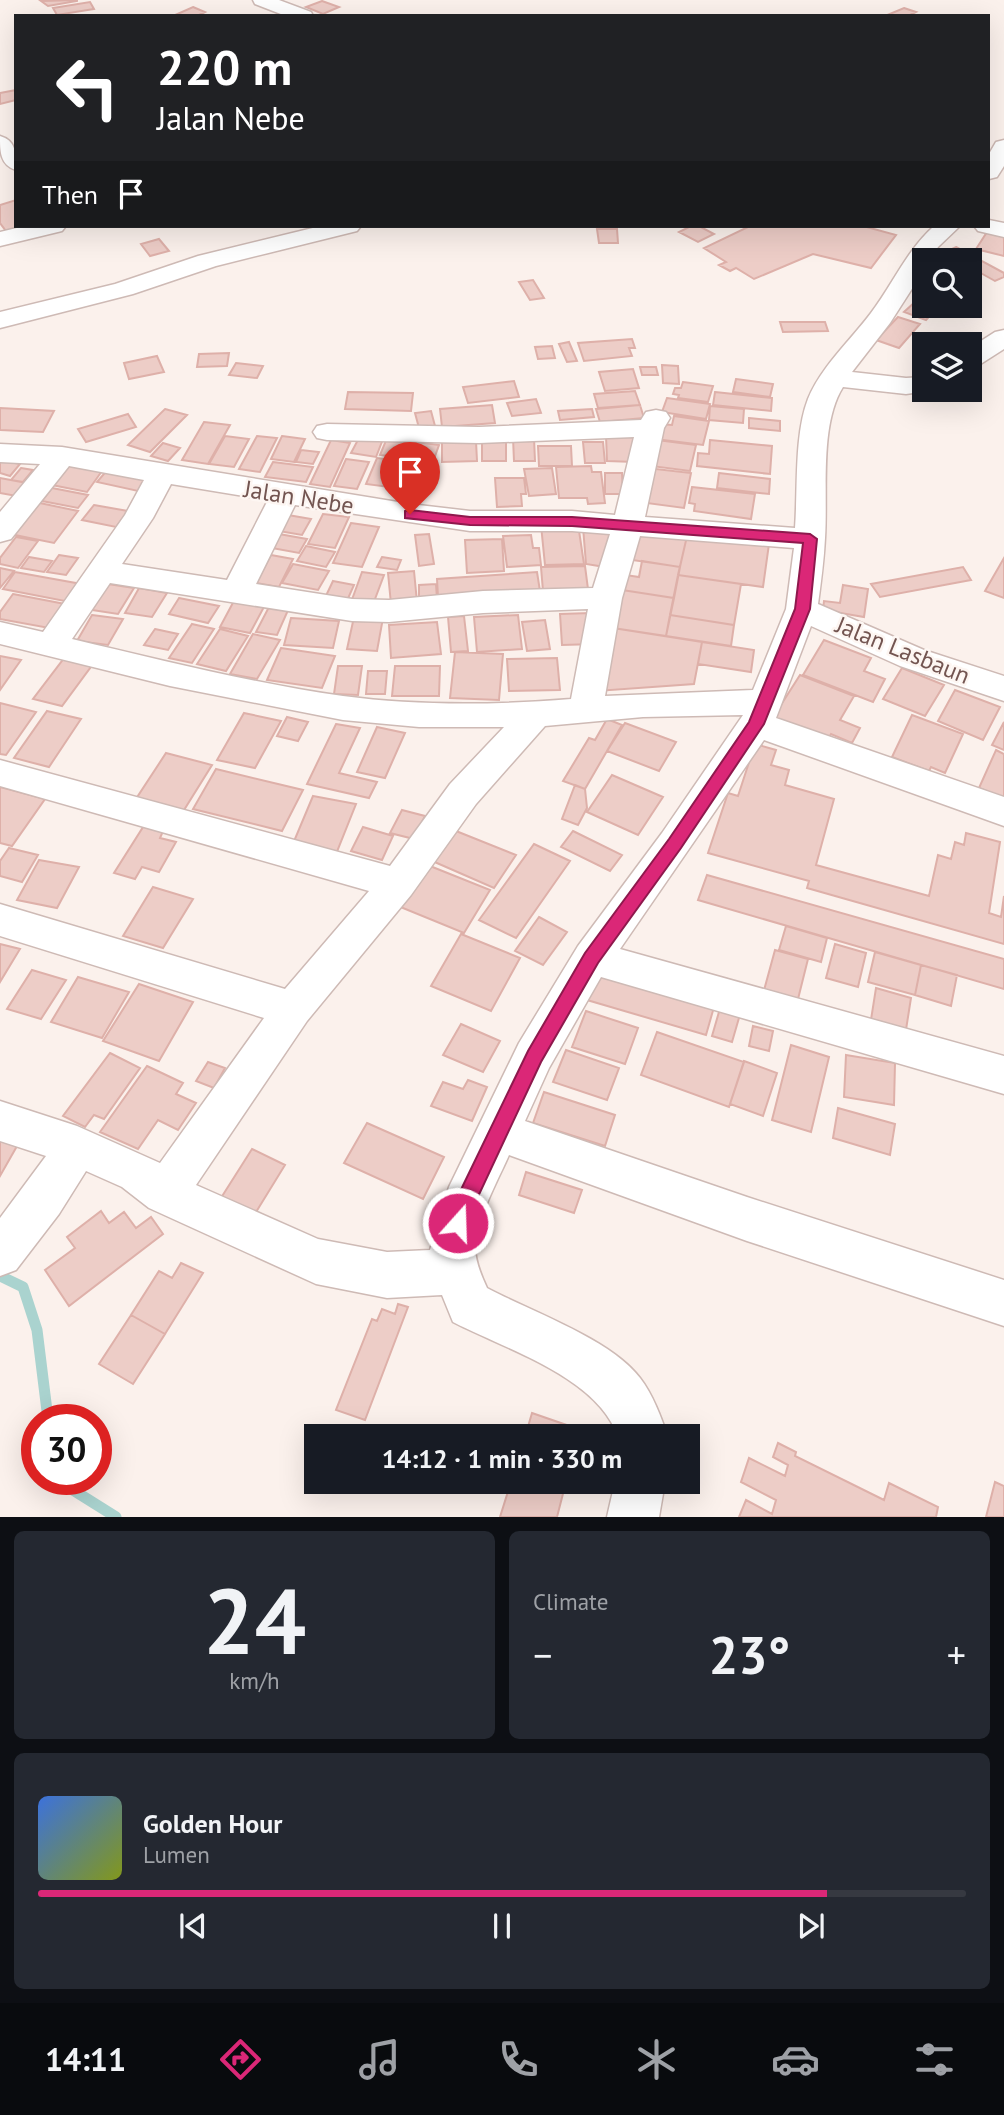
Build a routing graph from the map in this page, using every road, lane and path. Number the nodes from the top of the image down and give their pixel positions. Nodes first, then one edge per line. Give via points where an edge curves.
1 (262, 0) edge
2 (299, 14) edge
3 (0, 143) edge
4 (1004, 148) edge
5 (14, 160) edge
6 (990, 170) edge
7 (46, 228) edge
8 (341, 228) edge
9 (946, 228) edge
10 (0, 239) edge
11 (0, 320) edge
12 (1004, 338) edge
13 (982, 352) edge
14 (834, 378) junction
15 (912, 386) edge
16 (327, 432) dead end
17 (0, 453) edge
18 (62, 456) junction
19 (162, 474) junction
20 (286, 494) junction
21 (628, 525) junction
22 (0, 532) edge
23 (810, 539) junction
24 (100, 571) junction
25 (236, 594) junction
26 (606, 598) junction
27 (802, 609) junction
28 (0, 633) edge
29 (50, 647) junction
30 (1004, 689) edge
31 (586, 710) junction
32 (761, 713) junction
33 (536, 714) junction
34 (0, 773) edge
35 (1004, 812) edge
36 (398, 884) junction
37 (0, 920) edge
38 (592, 958) junction
39 (293, 1009) junction
40 (1004, 1075) edge
41 (0, 1121) edge
42 (500, 1132) junction
43 (77, 1146) junction
44 (165, 1193) junction
45 (0, 1254) edge
46 (456, 1272) junction
47 (1004, 1303) edge
48 (639, 1424) edge
49 (638, 1494) edge
50 (633, 1517) edge

1 - 2 street
3 - 5 street
4 - 6 street
7 - 10 street
8 - 11 street
9 - 14 street via 929,243 881,318
12 - 13 street
14 - 15 street
14 - 23 street via 822,398 815,426
16 - 21 street via 479,435 653,423
17 - 18 street, Jalan Nebe
18 - 19 street, Jalan Nebe
18 - 22 street
19 - 20 street, Jalan Nebe
19 - 24 street
20 - 21 street, Jalan Nebe via 470,521
20 - 25 street
21 - 23 street, Jalan Nebe
21 - 26 street
23 - 27 street
24 - 25 street
24 - 29 street
25 - 26 street via 389,611
26 - 31 street
27 - 30 street, Jalan Lasbaun via 912,657
27 - 32 street
28 - 29 street
29 - 33 street via 344,708 419,715
31 - 32 street via 643,705
31 - 33 street
32 - 35 street via 869,762
32 - 38 street
33 - 36 street via 463,794
34 - 36 street
36 - 39 street
37 - 39 street
38 - 40 street
38 - 42 street via 534,1056
39 - 44 street
41 - 43 street
42 - 46 street via 465,1202 452,1245
42 - 47 street
43 - 44 street via 138,1172
43 - 45 street
44 - 46 street via 316,1261 387,1275
46 - 48 street via 470,1305 568,1354 615,1385
49 - 50 street

